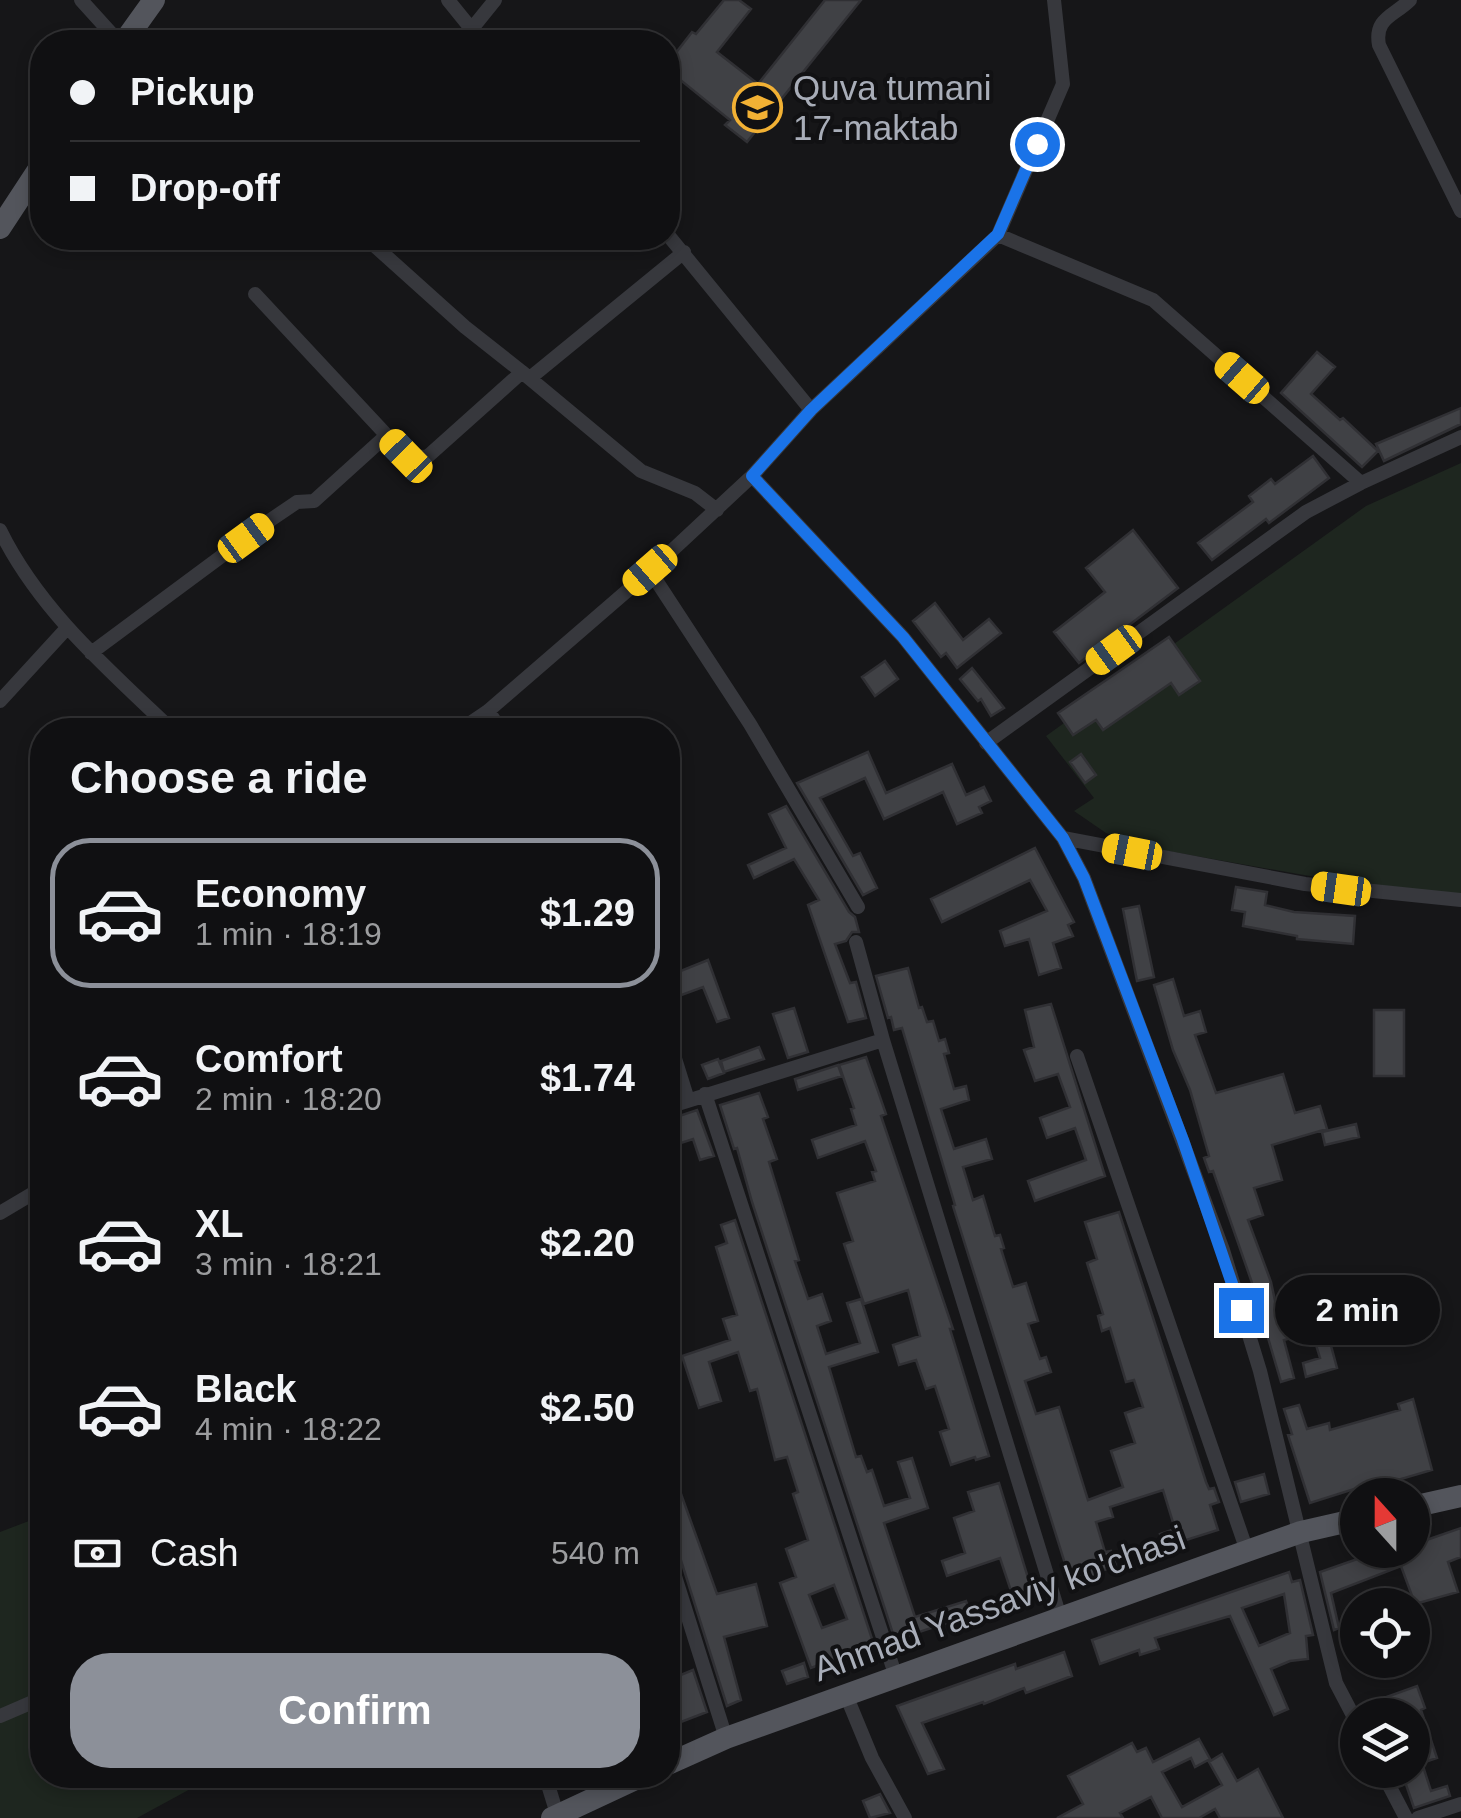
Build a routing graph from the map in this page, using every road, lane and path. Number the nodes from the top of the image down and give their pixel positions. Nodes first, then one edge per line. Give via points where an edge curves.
1 (81, 0) edge
2 (154, 0) edge
3 (448, 0) edge
4 (494, 0) edge
5 (1054, 0) edge
6 (1410, 0) edge
7 (115, 30) edge
8 (134, 30) edge
9 (470, 30) joint
10 (30, 182) edge
11 (1461, 211) edge
12 (0, 228) edge
13 (998, 234) junction
14 (680, 248) edge
15 (379, 250) edge
16 (684, 252) junction
17 (255, 294) dead end
18 (526, 375) junction
19 (811, 410) junction
20 (386, 436) junction
21 (1461, 437) edge
22 (752, 476) junction
23 (1361, 482) junction
24 (717, 510) junction
25 (0, 530) edge
26 (650, 570) junction
27 (67, 628) junction
28 (91, 653) junction
29 (0, 701) edge
30 (488, 711) junction
31 (159, 718) edge
32 (478, 718) edge
33 (493, 718) edge
34 (986, 742) junction
35 (1063, 838) junction
36 (1461, 900) edge
37 (858, 908) dead end
38 (856, 942) dead end
39 (884, 1040) junction
40 (1077, 1056) dead end
41 (680, 1074) edge
42 (705, 1094) junction
43 (688, 1100) junction
44 (680, 1103) edge
45 (30, 1195) edge
46 (0, 1213) edge
47 (1461, 1496) edge
48 (1430, 1503) edge
49 (1340, 1523) edge
50 (1300, 1532) junction
51 (1246, 1551) junction
52 (680, 1592) edge
53 (1060, 1617) junction
54 (896, 1677) junction
55 (846, 1695) junction
56 (1344, 1698) edge
57 (30, 1703) edge
58 (0, 1716) edge
59 (726, 1738) junction
60 (680, 1759) edge
61 (548, 1788) edge
62 (615, 1788) edge
63 (1390, 1788) edge
64 (1461, 1804) edge
65 (554, 1816) edge
66 (905, 1818) edge
67 (1406, 1818) edge
68 (1418, 1818) edge

1 - 7 street
2 - 8 main road
3 - 9 street
4 - 9 street
5 - 13 street via 1063,84
6 - 11 street via 1381,22 1378,45
10 - 12 main road
13 - 19 street
13 - 23 street via 1153,300
14 - 16 street
15 - 18 street
16 - 18 street
16 - 19 street
17 - 20 street
18 - 20 street via 427,457 406,456
18 - 24 street via 641,470
19 - 22 street
20 - 28 street via 314,501 297,502 269,521
21 - 23 street
22 - 24 street
22 - 34 street via 903,637
23 - 34 street via 1306,512
24 - 26 street
25 - 27 street via 16,564
26 - 30 street
26 - 37 street
27 - 28 street
27 - 29 street
28 - 31 street
30 - 32 street
30 - 33 street
34 - 35 street
35 - 36 street via 1306,884
35 - 50 street via 1084,878 1223,1250
38 - 39 street
39 - 42 street
39 - 53 street
40 - 51 street
41 - 43 street
42 - 43 street
42 - 54 street
43 - 44 street
45 - 46 street
47 - 48 main road
49 - 50 main road, Ahmad Yassaviy ko'chasi
50 - 51 main road, Ahmad Yassaviy ko'chasi
50 - 56 street
51 - 53 main road, Ahmad Yassaviy ko'chasi
52 - 59 street
53 - 54 main road, Ahmad Yassaviy ko'chasi
54 - 55 main road, Ahmad Yassaviy ko'chasi
55 - 59 main road, Ahmad Yassaviy ko'chasi
55 - 66 street
57 - 58 street
59 - 60 main road, Ahmad Yassaviy ko'chasi
61 - 65 street
62 - 65 main road
63 - 67 street
64 - 68 street

